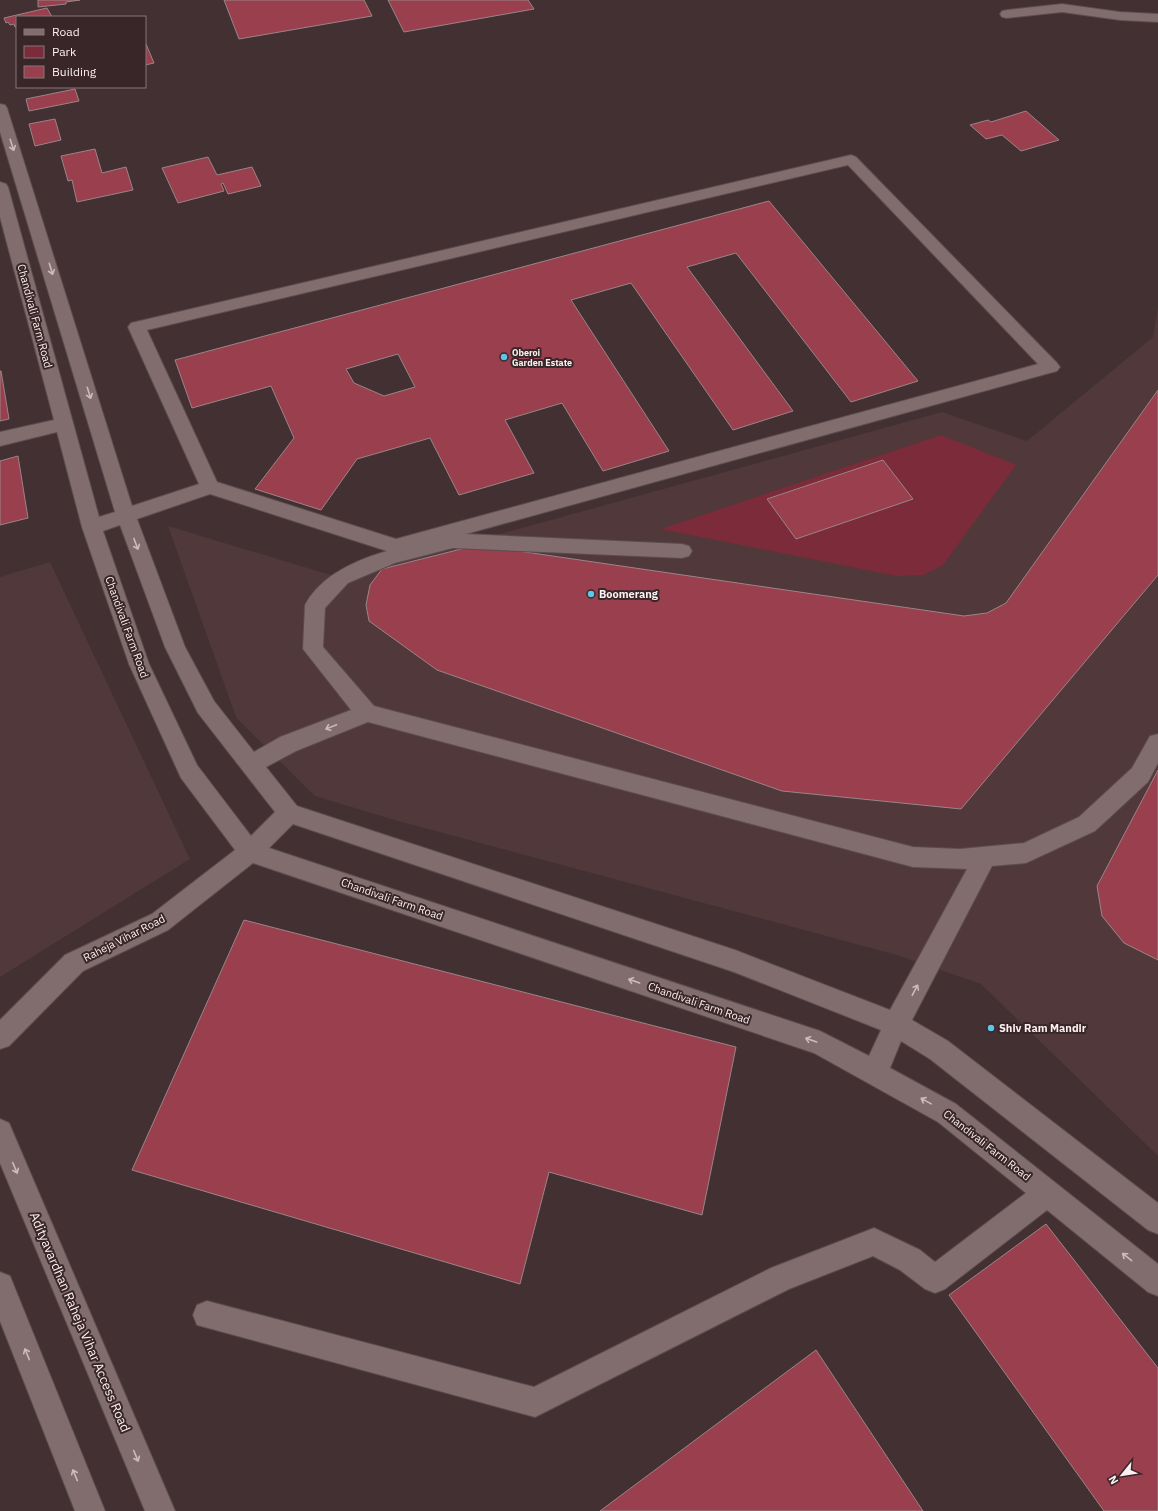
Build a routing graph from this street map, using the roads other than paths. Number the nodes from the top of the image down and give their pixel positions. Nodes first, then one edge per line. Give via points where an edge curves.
1 (1007, 14) dead end
2 (1158, 18) edge
3 (0, 108) edge
4 (22, 175) junction
5 (0, 179) edge
6 (0, 186) edge
7 (64, 424) junction
8 (0, 439) edge
9 (210, 487) junction
10 (126, 516) junction
11 (92, 527) junction
12 (682, 551) dead end
13 (367, 713) junction
14 (1158, 743) edge
15 (251, 765) junction
16 (289, 814) junction
17 (250, 852) junction
18 (985, 857) junction
19 (896, 1024) junction
20 (0, 1037) edge
21 (875, 1073) junction
22 (0, 1132) edge
23 (1048, 1193) junction
24 (1158, 1220) edge
25 (1158, 1282) edge
26 (0, 1286) edge
27 (207, 1315) dead end
28 (90, 1511) edge
29 (160, 1511) edge

1 - 2 street via 1062,8
3 -> 4 street
4 - 5 street
4 -> 10 street
6 - 7 street, Chandivali Farm Road
7 - 8 street
7 - 11 street, Chandivali Farm Road
9 - 9 street via 137,327 850,160 1051,367 396,546
9 - 10 street
10 - 11 street
10 -> 15 street via 175,647 206,707
11 - 17 street, Chandivali Farm Road via 138,664 189,771
12 - 13 street via 453,541 390,557 341,578 315,605 312,649
13 -> 15 street via 288,744
13 - 18 street via 913,857
14 - 18 street via 1140,775 1087,824 1026,853
15 - 16 street
16 - 17 street, Raheja Vihar Road
16 - 19 street via 735,961
17 - 20 street, Raheja Vihar Road via 160,922 74,963
21 -> 17 street, Chandivali Farm Road via 820,1043
19 -> 18 street
19 - 21 street
19 - 24 street via 939,1050
23 -> 21 street, Chandivali Farm Road via 947,1113
22 -> 29 street, Adityavardhan Raheja Vihar Access Road
25 -> 23 street, Chandivali Farm Road
23 - 27 street via 935,1279 910,1260 874,1242 781,1278 535,1402
28 -> 26 street

